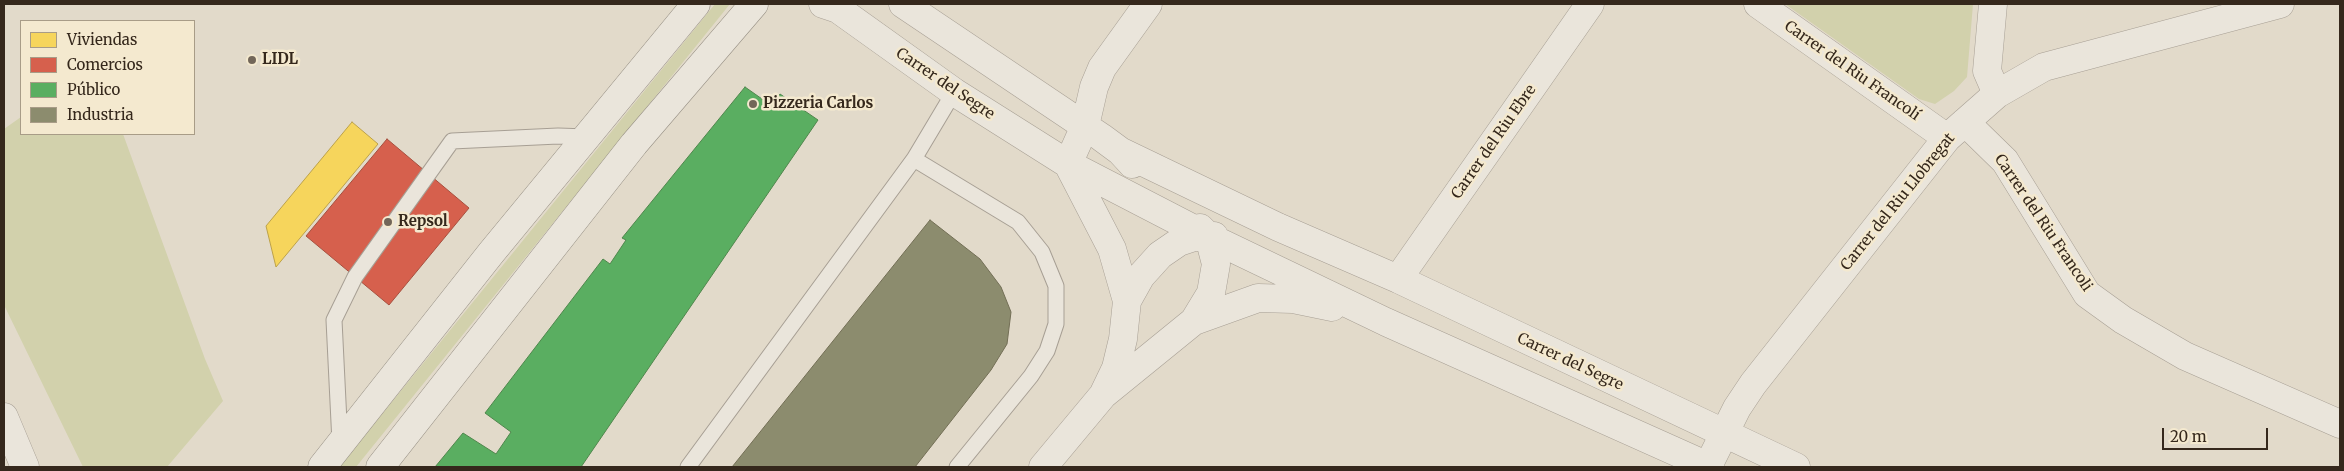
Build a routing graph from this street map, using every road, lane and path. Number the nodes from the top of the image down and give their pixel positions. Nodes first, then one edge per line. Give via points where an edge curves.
1 (696, 4) edge
2 (754, 4) edge
3 (823, 4) edge
4 (904, 4) edge
5 (1148, 4) edge
6 (1590, 4) edge
7 (1758, 4) edge
8 (1994, 4) edge
9 (2280, 4) edge
10 (954, 92) junction
11 (1997, 94) junction
12 (1085, 126) junction
13 (1956, 130) junction
14 (588, 137) junction
15 (1120, 151) junction
16 (914, 159) junction
17 (1068, 164) junction
18 (1209, 237) junction
19 (1345, 256) junction
20 (1398, 279) junction
21 (1127, 301) junction
22 (1194, 321) junction
23 (1386, 322) junction
24 (1103, 395) junction
25 (4, 417) edge
26 (2340, 424) edge
27 (1723, 435) junction
28 (340, 444) junction
29 (25, 467) edge
30 (322, 467) edge
31 (380, 467) edge
32 (688, 467) edge
33 (957, 467) edge
34 (1044, 467) edge
35 (1709, 467) edge
36 (1796, 467) edge

1 - 14 street
2 - 31 street via 634,144
3 - 10 street, Carrer del Segre via 838,9
4 - 12 street, Carrer del Segre
5 - 12 street via 1102,68
6 - 20 street, Carrer del Riu Ebre
7 - 13 street, Carrer del Riu Francolí
8 - 11 street via 1986,71
9 - 11 street, Carrer del Riu Llobregat via 2044,67
10 - 16 lane
10 - 17 street, Carrer del Segre
11 - 13 street, Carrer del Riu Llobregat
12 - 15 street, Carrer del Segre
12 - 17 street
13 - 26 street, Carrer del Riu Francoli via 2005,161 2087,294 2123,320 2184,356
13 - 27 street, Carrer del Riu Llobregat via 1753,384
14 - 28 street via 491,253
14 - 28 lane via 452,142 355,277 334,320
15 - 18 street, Carrer del Segre
15 - 19 street, Carrer del Segre
16 - 32 lane
16 - 33 lane via 1018,222 1042,252 1056,286 1056,324 1047,352
17 - 18 street, Carrer del Segre
17 - 21 street via 1112,249
18 - 19 street, Carrer del Segre via 1228,232 1248,233 1274,243
18 - 21 street, Carrer del Segre via 1179,242 1160,256 1141,276
18 - 22 street via 1216,264 1213,284
18 - 23 street, Carrer del Segre
19 - 20 street, Carrer del Segre
20 - 27 street, Carrer del Segre
21 - 24 street via 1116,368
22 - 23 street, Carrer del Segre via 1258,298 1293,299
22 - 24 street
23 - 35 street, Carrer del Segre
24 - 34 street
25 - 29 street
27 - 35 street, Carrer del Riu Llobregat
27 - 36 street, Carrer del Segre
28 - 30 street

